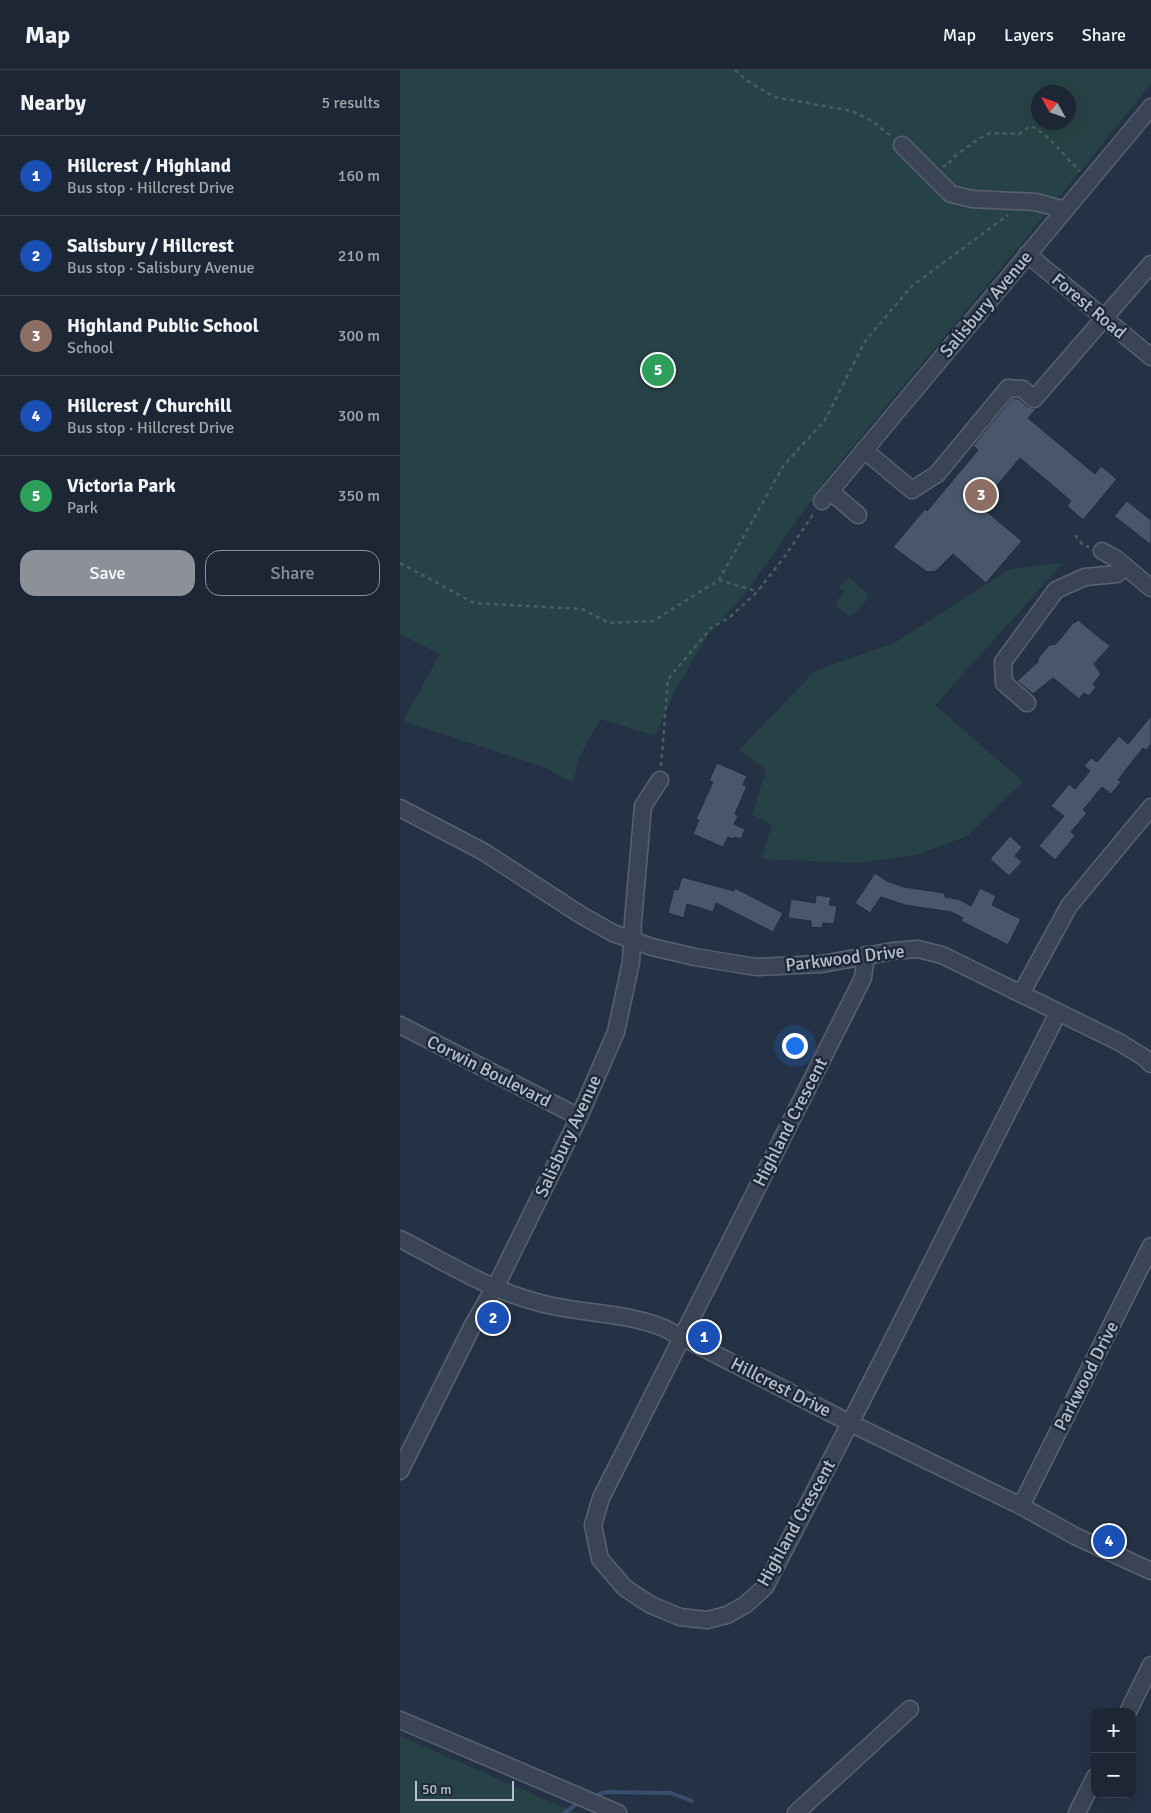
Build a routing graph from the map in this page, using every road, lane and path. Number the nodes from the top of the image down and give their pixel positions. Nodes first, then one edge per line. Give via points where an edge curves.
1 (735, 70) edge
2 (1149, 114) edge
3 (902, 145) joint
4 (926, 170) junction
5 (1083, 173) dead end
6 (1026, 202) junction
7 (1065, 210) junction
8 (1027, 254) junction
9 (1151, 264) edge
10 (1104, 318) junction
11 (1151, 357) edge
12 (864, 450) junction
13 (826, 496) junction
14 (858, 515) dead end
15 (1075, 535) dead end
16 (1102, 551) joint
17 (400, 563) edge
18 (1125, 566) junction
19 (719, 580) junction
20 (1151, 588) edge
21 (757, 592) junction
22 (1027, 704) dead end
23 (660, 780) joint
24 (400, 808) edge
25 (1148, 817) edge
26 (632, 941) junction
27 (866, 955) junction
28 (1020, 994) junction
29 (1058, 1013) junction
30 (400, 1025) edge
31 (1151, 1064) edge
32 (579, 1117) junction
33 (400, 1239) edge
34 (1151, 1246) edge
35 (495, 1287) junction
36 (682, 1337) junction
37 (850, 1423) junction
38 (400, 1470) edge
39 (1021, 1506) junction
40 (1151, 1571) edge
41 (1151, 1665) edge
42 (1130, 1708) edge
43 (910, 1709) dead end
44 (400, 1720) edge
45 (1091, 1788) edge
46 (1082, 1812) edge
47 (618, 1813) edge
48 (796, 1813) edge

1 - 3 path via 774,97 852,112 872,122
2 - 7 street, Salisbury Avenue
3 - 4 street
4 - 5 path via 946,166 990,133 1020,134 1030,126 1048,138
4 - 6 street via 951,194 972,200
6 - 7 street
6 - 19 path via 912,286 865,342 825,420 784,465
7 - 8 street, Salisbury Avenue
8 - 10 street, Forest Road
8 - 12 street, Salisbury Avenue
9 - 10 street
10 - 11 street, Forest Road
10 - 12 street via 1034,399 1023,389 1008,388 937,474 912,490
12 - 13 street, Salisbury Avenue
13 - 14 street
13 - 21 path
15 - 16 path via 1082,544
16 - 18 street
17 - 19 path via 474,603 582,609 608,624 653,621
18 - 20 street
18 - 22 street via 1117,574 1085,577 1056,590 1003,662 1004,683
19 - 21 path
21 - 23 path via 730,617 711,628 668,679
23 - 26 street, Salisbury Avenue via 643,806
24 - 26 street, Parkwood Drive via 484,852 581,915
25 - 28 street via 1069,906
26 - 27 street, Parkwood Drive via 695,957 756,967 822,964
26 - 32 street, Salisbury Avenue via 631,962 616,1032
27 - 28 street, Parkwood Drive via 918,949 942,955
27 - 36 street, Highland Crescent via 863,978
28 - 29 street, Parkwood Drive
29 - 31 street, Parkwood Drive via 1119,1042
29 - 37 street, Highland Crescent
30 - 32 street, Corwin Boulevard
32 - 35 street, Salisbury Avenue
33 - 35 street, Hillcrest Drive
34 - 39 street, Parkwood Drive
35 - 36 street, Hillcrest Drive via 541,1304 653,1324
35 - 38 street, Salisbury Avenue
36 - 37 street, Hillcrest Drive
36 - 37 street, Highland Crescent via 601,1498 594,1526 600,1559 625,1588 651,1605 680,1617 707,1620 727,1615 745,1605 765,1587
37 - 39 street, Hillcrest Drive
39 - 40 street, Hillcrest Drive
41 - 42 street
43 - 48 street
44 - 47 street
45 - 46 street

